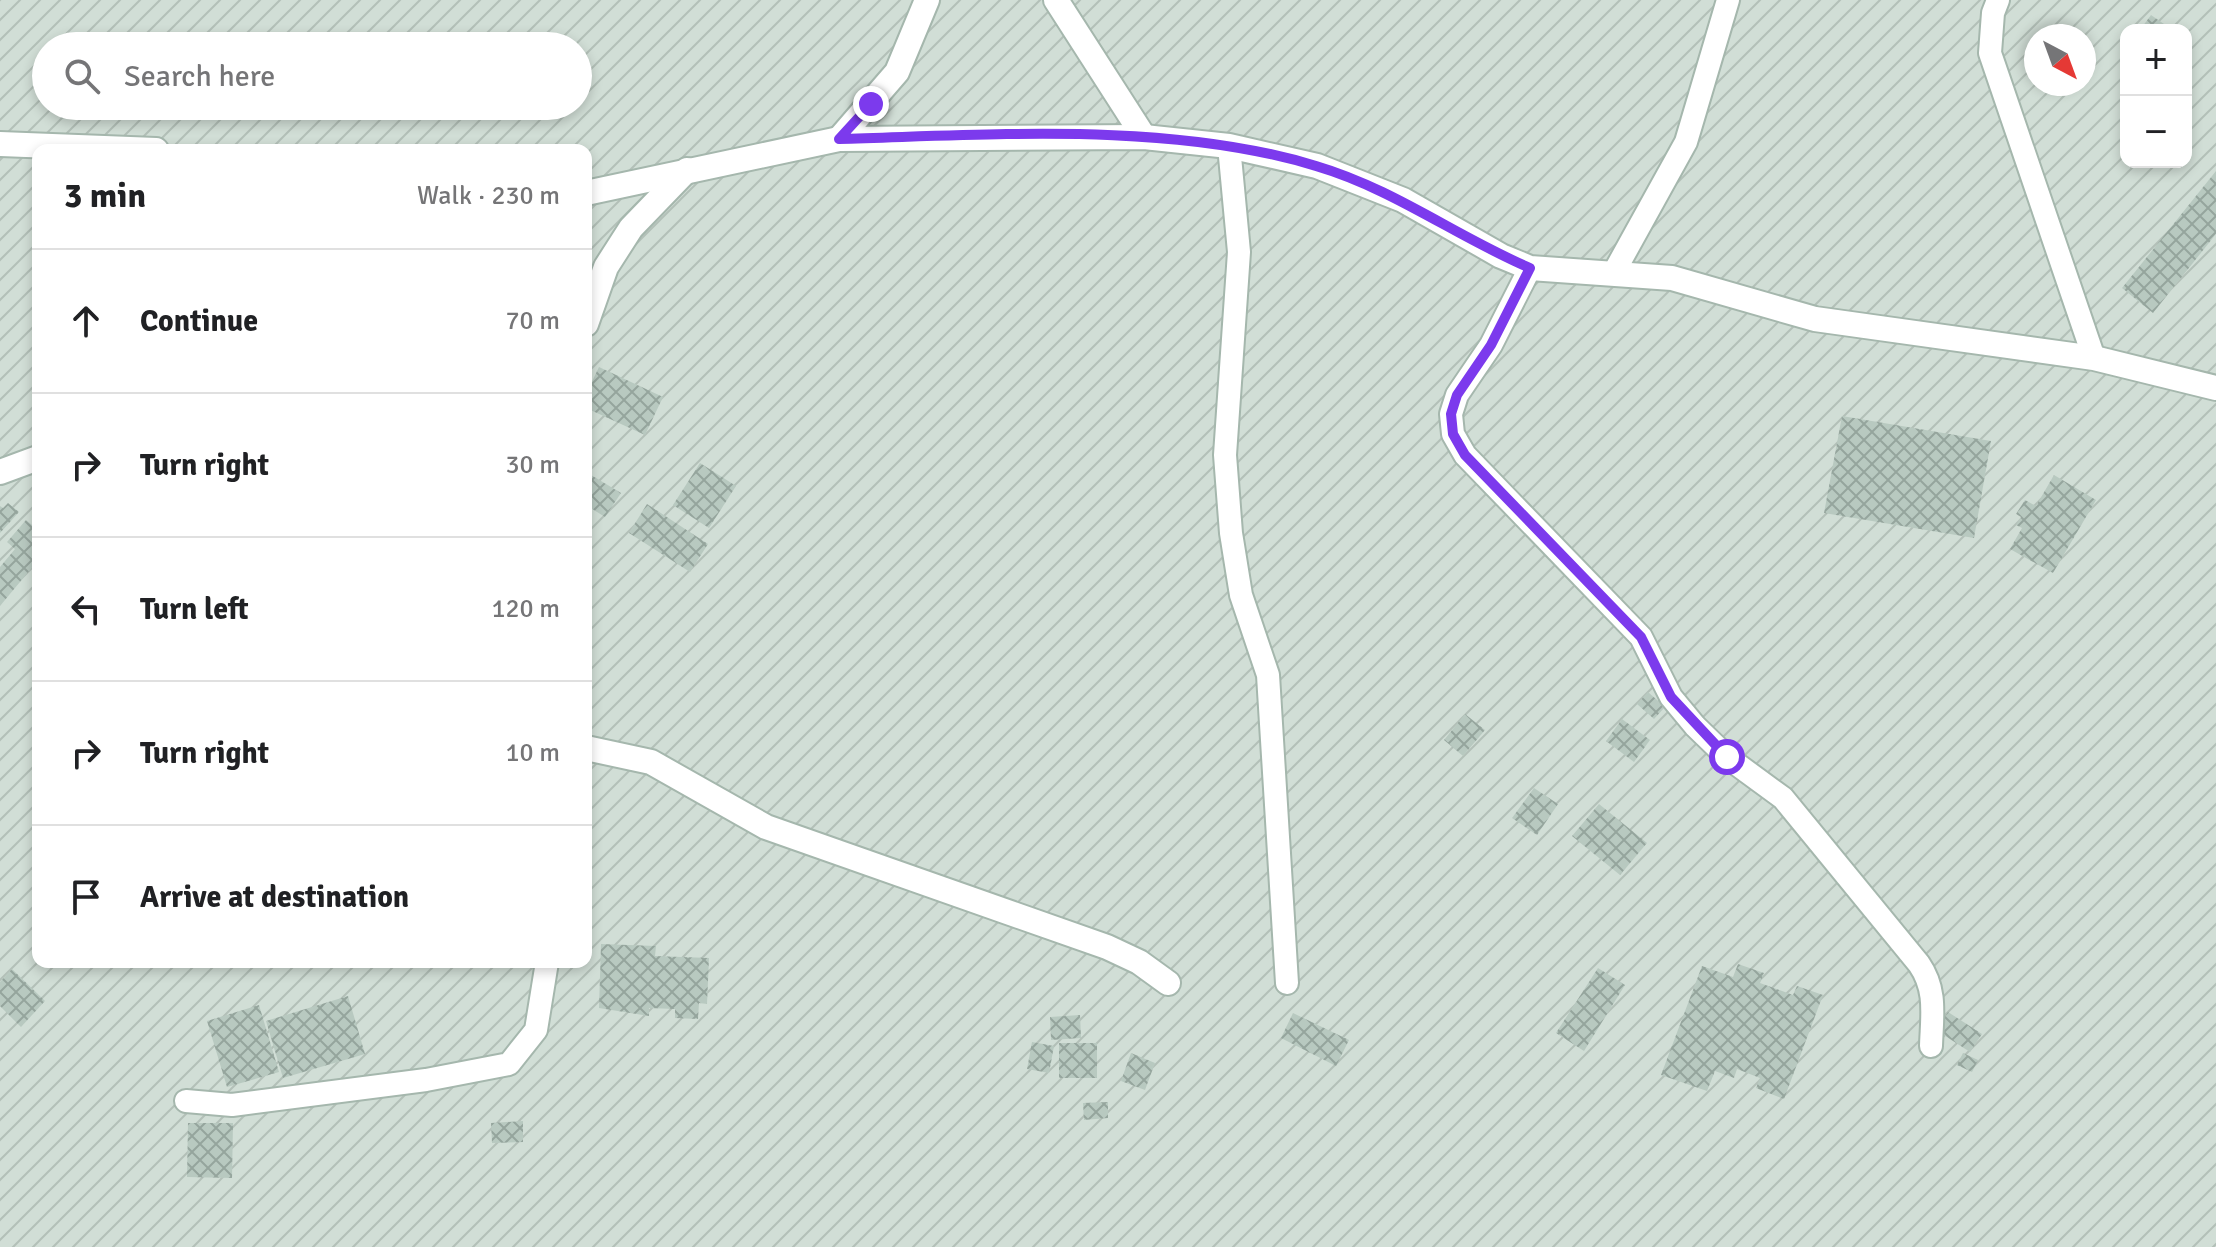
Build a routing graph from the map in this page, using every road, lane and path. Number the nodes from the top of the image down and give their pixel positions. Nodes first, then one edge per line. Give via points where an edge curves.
1 (927, 0) edge
2 (1056, 0) edge
3 (1728, 0) edge
4 (1998, 0) edge
5 (1144, 137) junction
6 (839, 139) junction
7 (1229, 146) junction
8 (4, 148) edge
9 (32, 148) edge
10 (689, 168) junction
11 (598, 191) edge
12 (1530, 268) junction
13 (1613, 274) junction
14 (592, 307) edge
15 (2094, 358) junction
16 (2216, 388) edge
17 (32, 460) edge
18 (0, 472) edge
19 (592, 749) edge
20 (546, 968) edge
21 (1168, 983) dead end
22 (1287, 983) dead end
23 (1931, 1046) dead end
24 (186, 1101) dead end

1 - 6 street via 897,72
2 - 5 street
3 - 13 lane via 1686,142
4 - 15 lane via 1990,53
5 - 6 street
5 - 7 street
6 - 10 street
7 - 12 street via 1317,166 1403,200
7 - 22 lane via 1239,252 1225,455 1241,595 1268,675
8 - 9 street
10 - 11 street
10 - 14 street via 631,228 606,267
12 - 13 street
12 - 23 lane via 1491,345 1457,395 1451,414 1453,434 1465,455 1641,637 1671,697 1695,726 1783,798 1919,964 1933,995
13 - 15 street via 1672,278 1815,319
15 - 16 street
17 - 18 street
19 - 21 street via 651,762 766,827 1107,947
20 - 24 lane via 536,1030 509,1064 232,1105

